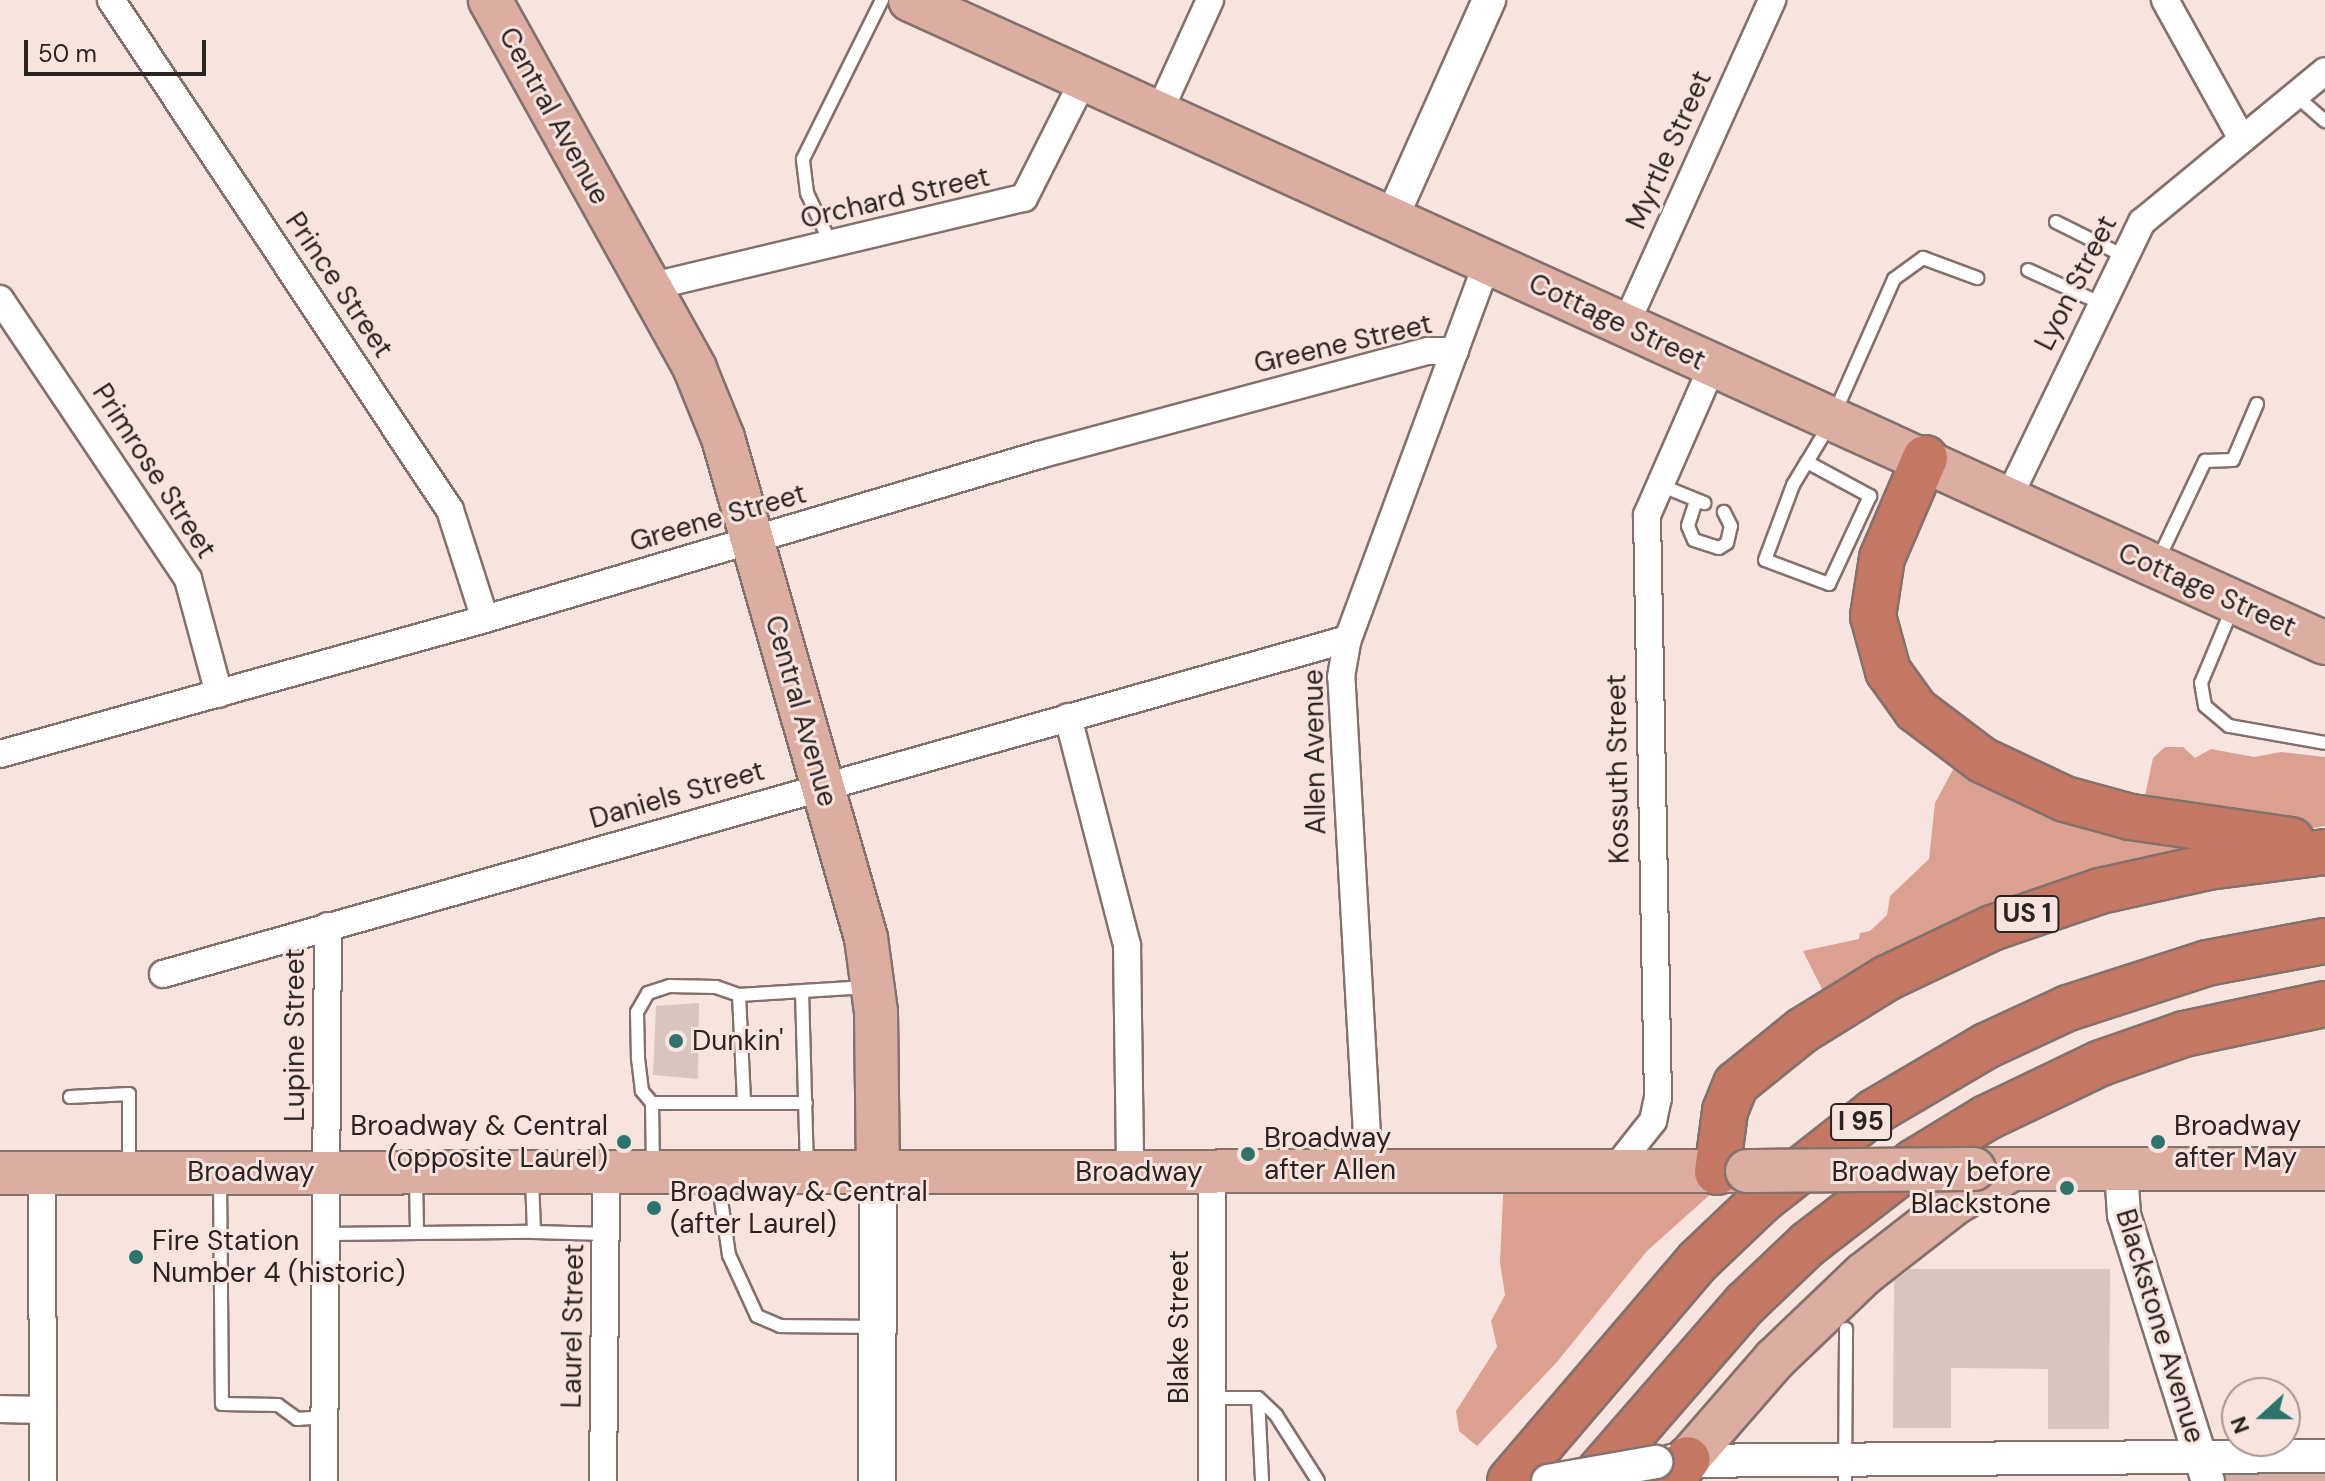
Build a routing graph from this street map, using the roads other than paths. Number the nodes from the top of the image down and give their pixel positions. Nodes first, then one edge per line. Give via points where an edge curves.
1 (111, 0) edge
2 (490, 0) edge
3 (882, 0) edge
4 (910, 0) edge
5 (1210, 0) edge
6 (1489, 0) edge
7 (1772, 0) edge
8 (2165, 0) edge
9 (2325, 71) edge
10 (1084, 79) junction
11 (2295, 95) junction
12 (1159, 112) junction
13 (2325, 121) edge
14 (2242, 139) junction
15 (1392, 217) junction
16 (2056, 222) dead end
17 (831, 245) junction
18 (2122, 255) junction
19 (1488, 261) junction
20 (2028, 270) dead end
21 (1977, 278) dead end
22 (649, 287) junction
23 (0, 299) edge
24 (2100, 303) junction
25 (1625, 326) junction
26 (1455, 351) junction
27 (1712, 367) junction
28 (2257, 404) dead end
29 (1832, 419) junction
30 (1925, 458) junction
31 (1807, 462) junction
32 (1658, 483) junction
33 (2007, 501) junction
34 (1724, 512) dead end
35 (753, 542) junction
36 (2155, 567) junction
37 (2235, 603) junction
38 (485, 619) junction
39 (1348, 639) junction
40 (2325, 643) edge
41 (219, 694) junction
42 (1068, 717) junction
43 (2325, 743) edge
44 (0, 754) edge
45 (822, 787) junction
46 (2325, 844) edge
47 (2325, 852) edge
48 (328, 926) junction
49 (2325, 941) edge
50 (163, 974) dead end
51 (874, 986) junction
52 (802, 991) junction
53 (739, 995) junction
54 (2325, 1004) edge
55 (70, 1097) dead end
56 (744, 1101) junction
57 (652, 1103) junction
58 (806, 1103) junction
59 (1993, 1169) junction
60 (2121, 1169) junction
61 (2325, 1169) edge
62 (1614, 1170) junction
63 (415, 1171) junction
64 (532, 1171) junction
65 (606, 1171) junction
66 (653, 1171) junction
67 (717, 1171) junction
68 (1369, 1171) junction
69 (1732, 1171) junction
70 (220, 1172) junction
71 (326, 1172) junction
72 (807, 1172) junction
73 (878, 1172) junction
74 (1130, 1172) junction
75 (1212, 1172) junction
76 (0, 1173) edge
77 (42, 1173) junction
78 (128, 1173) junction
79 (534, 1232) junction
80 (417, 1233) junction
81 (327, 1234) junction
82 (606, 1234) junction
83 (878, 1327) junction
84 (1846, 1329) dead end
85 (1211, 1398) junction
86 (1258, 1398) junction
87 (0, 1409) edge
88 (43, 1410) junction
89 (325, 1417) junction
90 (2325, 1456) edge
91 (1671, 1467) edge
92 (2204, 1470) edge
93 (1846, 1471) edge
94 (43, 1481) edge
95 (324, 1481) edge
96 (603, 1481) edge
97 (877, 1481) edge
98 (1212, 1481) edge
99 (1262, 1481) edge
100 (1318, 1481) edge
101 (1510, 1481) edge
102 (1548, 1481) edge
103 (1591, 1481) edge

1 - 38 street, Prince Street via 450,510
2 - 22 main road, Central Avenue
3 - 17 lane via 803,159 807,193
4 - 10 main road, Cottage Street
5 - 12 street
6 - 15 street
7 - 25 street, Myrtle Street
8 - 14 street
9 - 11 street, Lyon Street
10 - 12 main road, Cottage Street
10 - 17 street, Orchard Street via 1024,198
11 - 13 lane
11 - 14 street, Lyon Street
12 - 15 main road, Cottage Street
14 - 18 street, Lyon Street via 2142,222
15 - 19 main road, Cottage Street
16 - 18 lane
17 - 22 street, Orchard Street
18 - 24 street, Lyon Street
19 - 25 main road, Cottage Street
19 - 26 street, Allen Avenue
20 - 24 lane
21 - 29 lane via 1923,258 1894,279
22 - 35 main road, Central Avenue via 711,403
23 - 41 street, Primrose Street via 188,579
24 - 33 street, Lyon Street
25 - 27 main road, Cottage Street
26 - 35 street, Greene Street via 1428,351 1054,451
26 - 39 street, Allen Avenue
27 - 29 main road, Cottage Street
27 - 32 street, Kossuth Street
28 - 36 lane via 2233,460 2205,461
29 - 30 main road, Cottage Street
29 - 31 lane
30 - 33 main road, Cottage Street
30 - 46 highway via 1882,558 1873,616 1888,671 1916,710 1982,760 2065,799 2131,817
31 - 31 lane via 1765,560 1829,584 1870,496
32 - 34 lane via 1700,502 1688,526 1694,540 1719,548 1727,543 1731,526
32 - 62 street, Kossuth Street via 1646,529 1658,1098 1653,1121
33 - 36 main road, Cottage Street
35 - 38 street, Greene Street
35 - 45 main road, Central Avenue
36 - 37 main road, Cottage Street
37 - 40 main road, Cottage Street
37 - 43 lane via 2201,683 2205,706 2229,726
38 - 41 street, Greene Street
39 - 42 street, Daniels Street
39 - 68 street, Allen Avenue via 1341,677
41 - 44 street, Greene Street
42 - 45 street, Daniels Street
42 - 74 street via 1127,945
45 - 48 street, Daniels Street
45 - 51 main road, Central Avenue via 866,938
47 - 69 highway, US 1 via 2231,863 2100,891 1992,928 1899,972 1803,1030 1736,1084 1725,1111
48 - 50 street, Daniels Street
48 - 71 street, Lupine Street
49 - 101 highway, I 95 via 2207,963 2068,1008 1986,1046 1874,1112 1773,1190 1698,1261
51 - 52 lane
51 - 73 main road, Central Avenue
52 - 53 lane
52 - 58 lane
53 - 56 lane
53 - 57 lane via 716,987 670,986 648,993 637,1012 638,1057 642,1091
54 - 103 highway, I 95 via 2198,1031 2101,1063 1986,1118 1914,1162 1819,1235 1746,1303
55 - 78 lane via 129,1094
56 - 57 lane
56 - 58 lane
57 - 66 lane
58 - 72 lane
59 - 60 main road, Broadway
59 - 69 main road, Broadway, bridge
59 - 91 main road via 1864,1274
60 - 61 main road, Broadway
60 - 92 street, Blackstone Avenue via 2124,1215
62 - 68 main road, Broadway
62 - 69 main road, Broadway
63 - 64 main road, Broadway
63 - 71 main road, Broadway
63 - 80 lane
64 - 65 main road, Broadway
64 - 79 lane
65 - 66 main road, Broadway
65 - 82 street, Laurel Street
66 - 67 main road, Broadway
67 - 72 main road, Broadway
67 - 83 lane via 729,1255 757,1316 780,1326
68 - 75 main road, Broadway
70 - 71 main road, Broadway
70 - 78 main road, Broadway
70 - 89 lane via 222,1404 278,1405 297,1419
71 - 81 street, Lupine Street
72 - 73 main road, Broadway
73 - 74 main road, Broadway
73 - 83 main road, Central Avenue
74 - 75 main road, Broadway
75 - 85 street, Blake Street
76 - 77 main road, Broadway
77 - 78 main road, Broadway
77 - 88 street
79 - 80 lane
79 - 82 lane
80 - 81 lane
81 - 89 street, Lupine Street
82 - 96 street, Laurel Street
83 - 97 main road, Central Avenue
84 - 93 lane
85 - 86 lane
85 - 98 street, Blake Street
86 - 99 lane
86 - 100 lane via 1284,1427
87 - 88 street
88 - 94 street
89 - 95 street, Lupine Street
90 - 92 street
91 - 93 street
91 - 102 street, bridge
92 - 93 street

